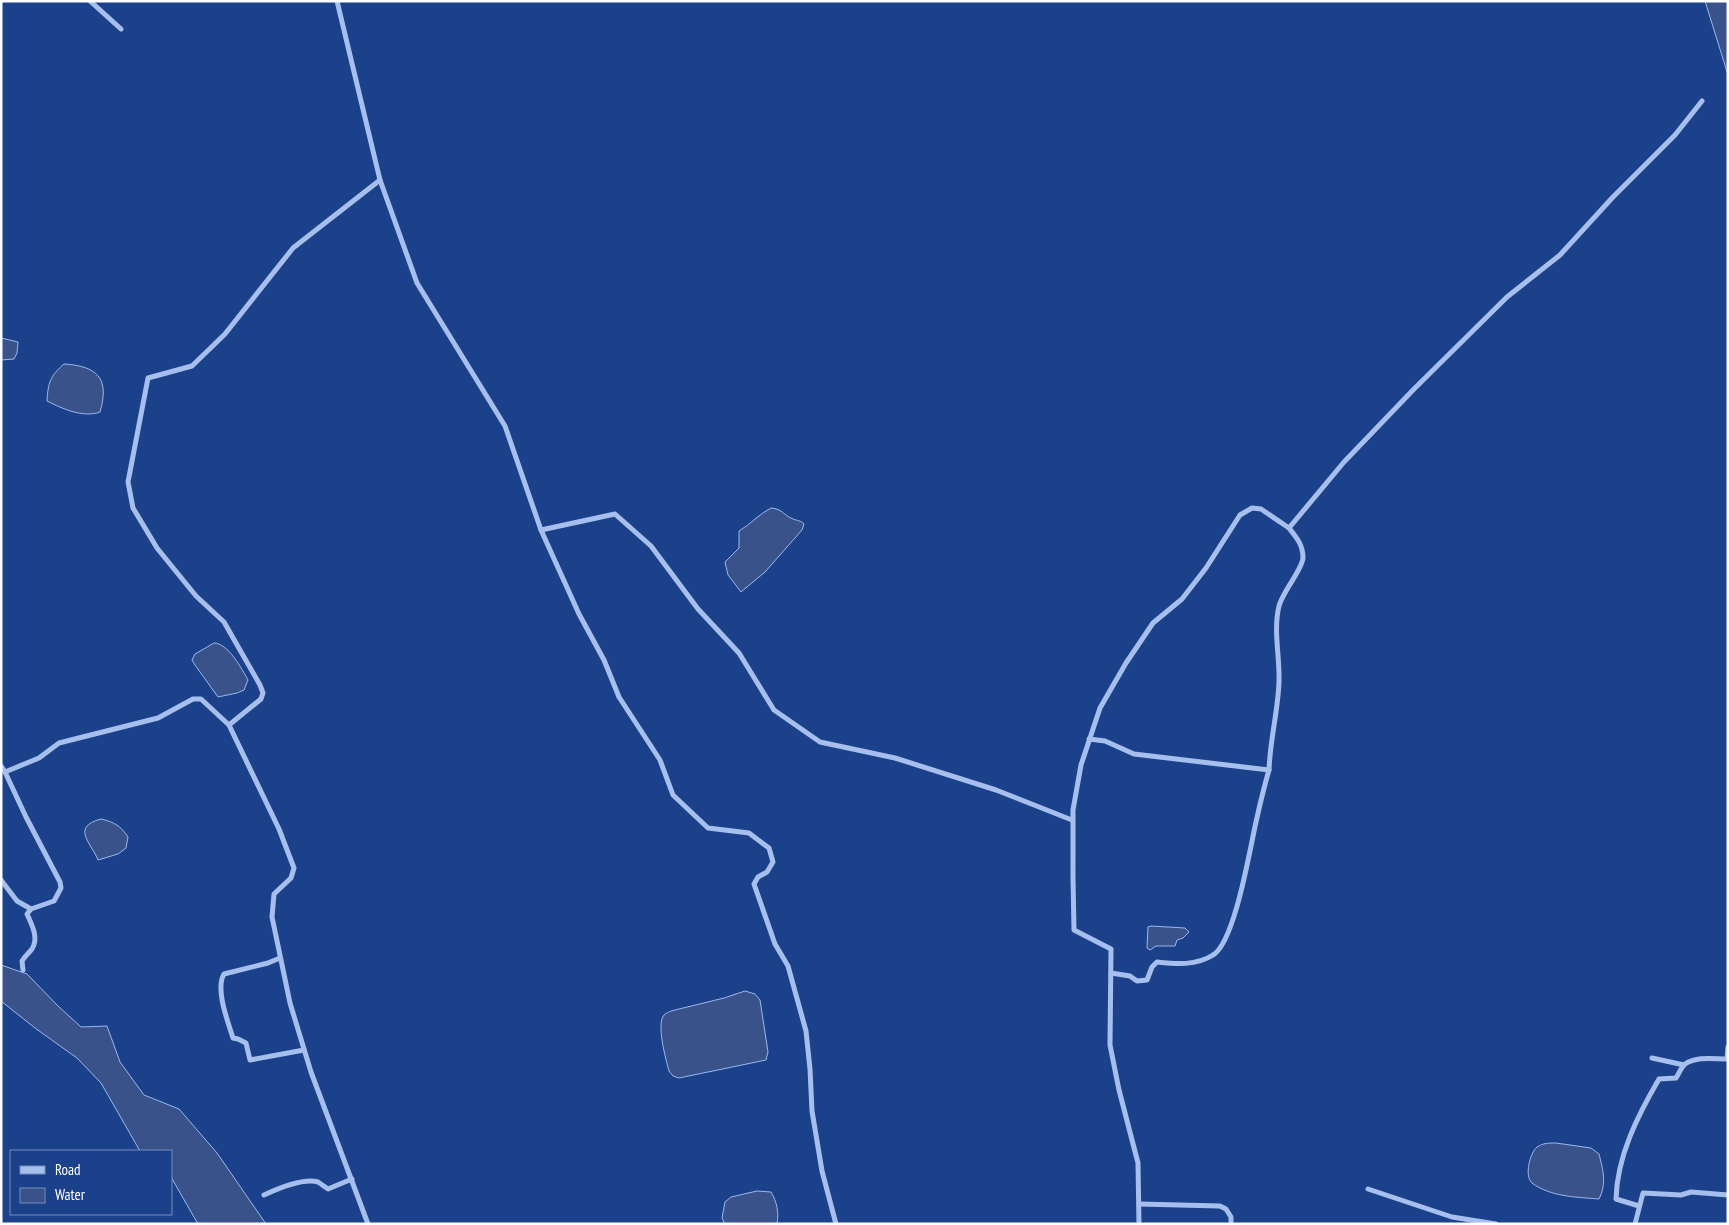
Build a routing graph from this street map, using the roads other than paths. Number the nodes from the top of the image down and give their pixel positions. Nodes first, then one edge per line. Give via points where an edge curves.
1 (90, 1) edge
2 (337, 1) edge
3 (121, 29) dead end
4 (1702, 101) dead end
5 (380, 180) junction
6 (1289, 528) junction
7 (541, 530) junction
8 (229, 725) junction
9 (1089, 739) junction
10 (1, 766) edge
11 (1269, 770) junction
12 (5, 772) junction
13 (1072, 820) junction
14 (1, 880) edge
15 (31, 909) junction
16 (280, 958) junction
17 (23, 970) dead end
18 (1111, 973) junction
19 (1728, 1047) edge
20 (304, 1050) junction
21 (1652, 1058) dead end
22 (1684, 1065) junction
23 (352, 1179) junction
24 (1368, 1189) dead end
25 (264, 1195) dead end
26 (1728, 1195) edge
27 (1139, 1204) junction
28 (1639, 1206) junction
29 (368, 1224) edge
30 (836, 1224) edge
31 (1139, 1224) edge
32 (1231, 1224) edge
33 (1496, 1224) edge
34 (1635, 1224) edge

1 - 3 street
2 - 5 street
4 - 6 street via 1675,135 1560,255 1507,297 1414,388 1344,462
5 - 7 street via 417,282 505,426
5 - 8 street via 293,248 225,334 192,366 148,378 128,482 133,508 157,548 196,596 224,622 260,685 261,699
6 - 9 street via 1261,509 1252,508 1240,515 1206,568 1182,599 1153,623 1126,663 1100,708
6 - 11 street via 1302,546 1303,561 1285,590 1276,622 1279,682
7 - 13 street via 615,514 651,546 698,609 739,653 774,710 820,742 895,758 996,790
7 - 30 street via 619,698 660,760 673,795 708,828 749,833 769,848 773,862 754,884 775,944 788,966 806,1031 813,1118
8 - 12 street via 201,699 192,699 158,718 59,743 39,758
8 - 16 street via 294,868 291,878 274,894 272,917
9 - 11 street via 1105,741 1134,754
9 - 13 street
10 - 12 street
11 - 18 street via 1242,891 1224,942 1215,955 1190,964 1157,962 1147,980 1137,981 1130,976
12 - 15 street via 60,882 61,888 54,901
13 - 18 street via 1074,930 1111,949
14 - 15 street via 17,901
15 - 17 street via 27,914 35,939 22,961
16 - 20 street
16 - 20 street via 224,974 221,991 225,1010 233,1038 246,1043 250,1060
18 - 27 street via 1110,1045 1138,1163
19 - 22 street via 1727,1059 1707,1058
20 - 23 street
21 - 22 street
22 - 28 street via 1676,1078 1659,1079 1645,1103 1621,1165 1616,1199
23 - 25 street via 328,1189 317,1182 304,1183 281,1187
23 - 29 street
24 - 33 street via 1452,1217
26 - 28 street via 1643,1193
27 - 31 street
27 - 32 street via 1220,1206 1231,1217
28 - 34 street

